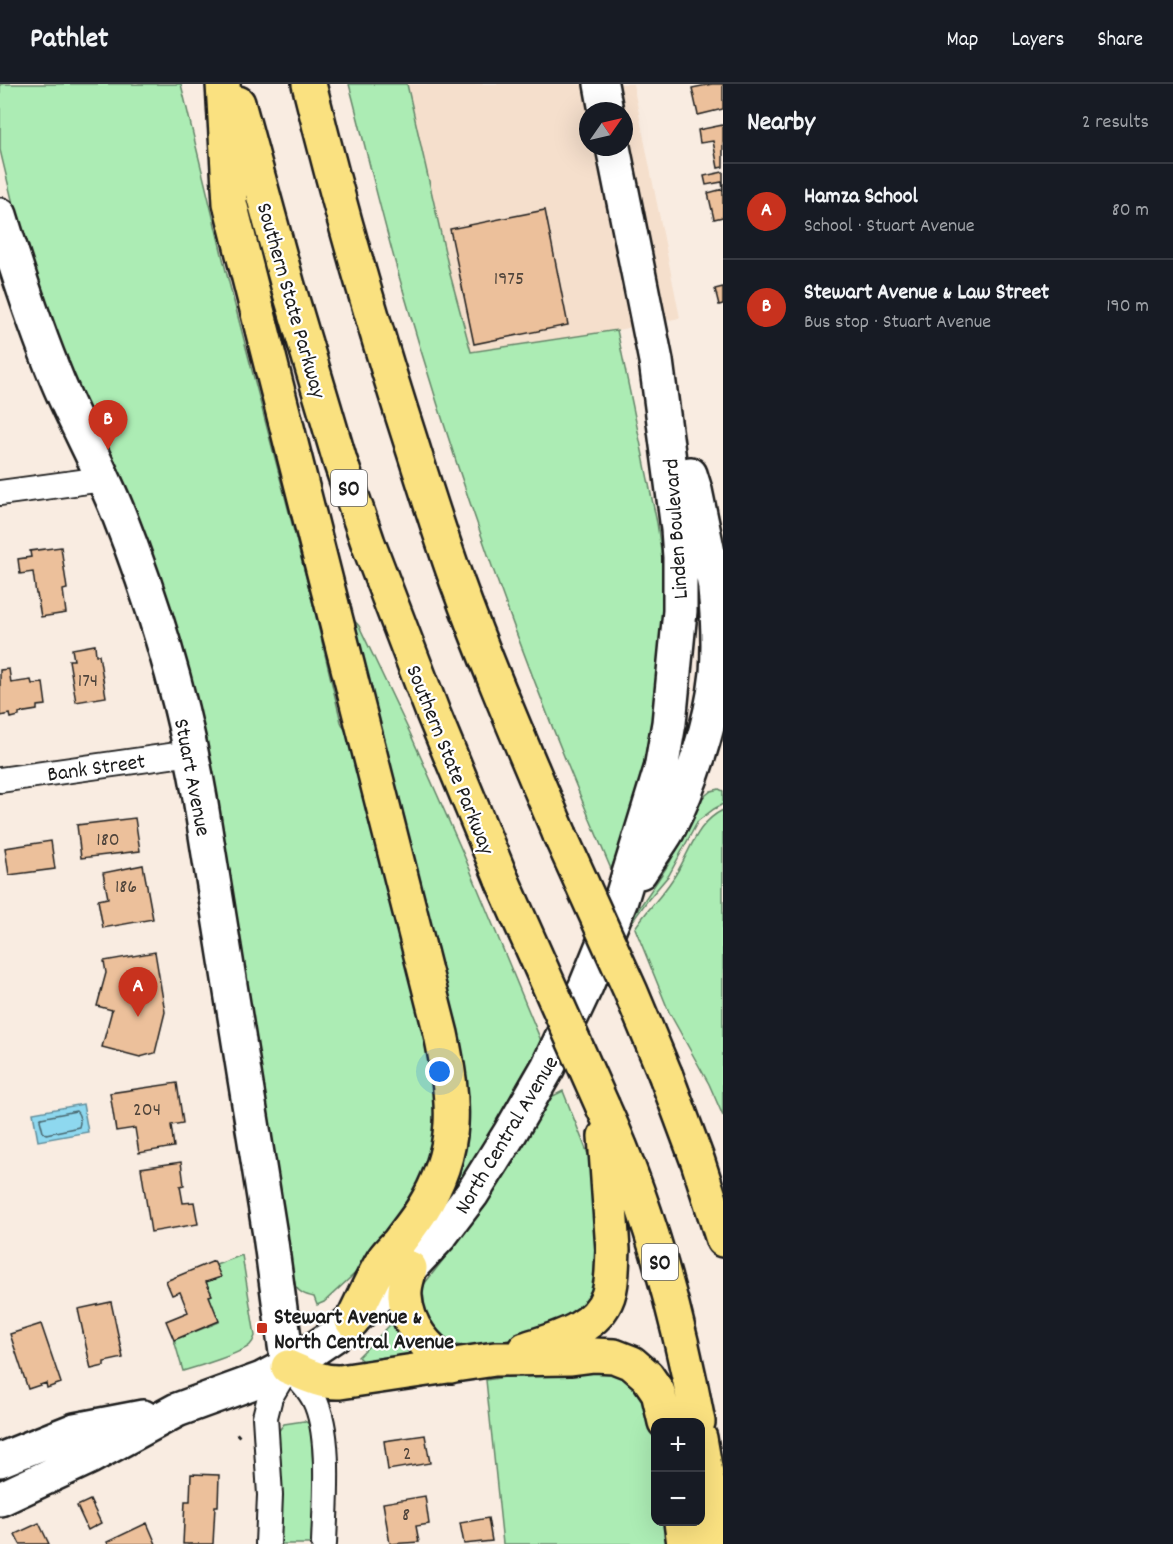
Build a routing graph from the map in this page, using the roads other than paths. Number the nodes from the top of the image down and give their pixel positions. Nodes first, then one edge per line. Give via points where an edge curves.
1 (223, 84) edge
2 (234, 84) edge
3 (309, 84) edge
4 (601, 84) edge
5 (604, 102) edge
6 (615, 156) edge
7 (0, 214) edge
8 (656, 361) junction
9 (103, 479) junction
10 (0, 493) edge
11 (715, 590) junction
12 (723, 624) edge
13 (191, 753) junction
14 (710, 755) edge
15 (661, 769) junction
16 (0, 780) edge
17 (621, 900) junction
18 (603, 1107) junction
19 (723, 1240) edge
20 (410, 1268) junction
21 (352, 1321) junction
22 (495, 1359) junction
23 (451, 1366) junction
24 (288, 1367) junction
25 (177, 1410) junction
26 (664, 1418) edge
27 (697, 1418) edge
28 (0, 1460) edge
29 (705, 1467) edge
30 (0, 1499) edge
31 (682, 1526) edge
32 (268, 1544) edge
33 (324, 1544) edge
34 (684, 1544) edge
35 (716, 1544) edge

1 - 21 highway via 230,203 450,1077 450,1144 439,1180 412,1225 384,1258
2 - 18 highway, Southern State Parkway / SO, bridge via 285,275 368,543 502,880
3 - 19 highway, bridge via 370,314 456,579 560,835 666,1076
4 - 5 main road
6 - 8 main road, Linden Boulevard
7 - 9 main road, Stuart Avenue via 42,342
8 - 11 main road, Linden Boulevard via 695,490
8 - 15 main road, Linden Boulevard via 680,557 677,651
9 - 10 street
9 - 13 main road, Stuart Avenue via 144,581
11 - 12 main road, Linden Boulevard
11 - 14 main road, Linden Boulevard via 717,674
13 - 16 street, Bank Street
13 - 24 main road, Stuart Avenue
14 - 15 main road
14 - 17 main road, North Central Avenue via 688,785 667,832
15 - 17 main road, North Central Avenue
17 - 20 main road, North Central Avenue via 568,1025 510,1133 456,1216
18 - 22 highway via 613,1250 609,1294 597,1315 577,1329
18 - 27 highway, Southern State Parkway / SO via 657,1251
20 - 21 main road, North Central Avenue
20 - 23 highway via 405,1297 414,1329
21 - 24 main road, North Central Avenue
22 - 23 highway
22 - 26 highway via 594,1355 623,1358 641,1369 653,1384
23 - 24 highway via 332,1382
24 - 25 main road, North Central Avenue
24 - 32 street via 270,1396 265,1417 270,1495
24 - 33 street via 314,1397 323,1428
25 - 28 main road, North Central Avenue via 75,1430
25 - 30 main road, North Central Avenue
29 - 35 highway
31 - 34 highway

